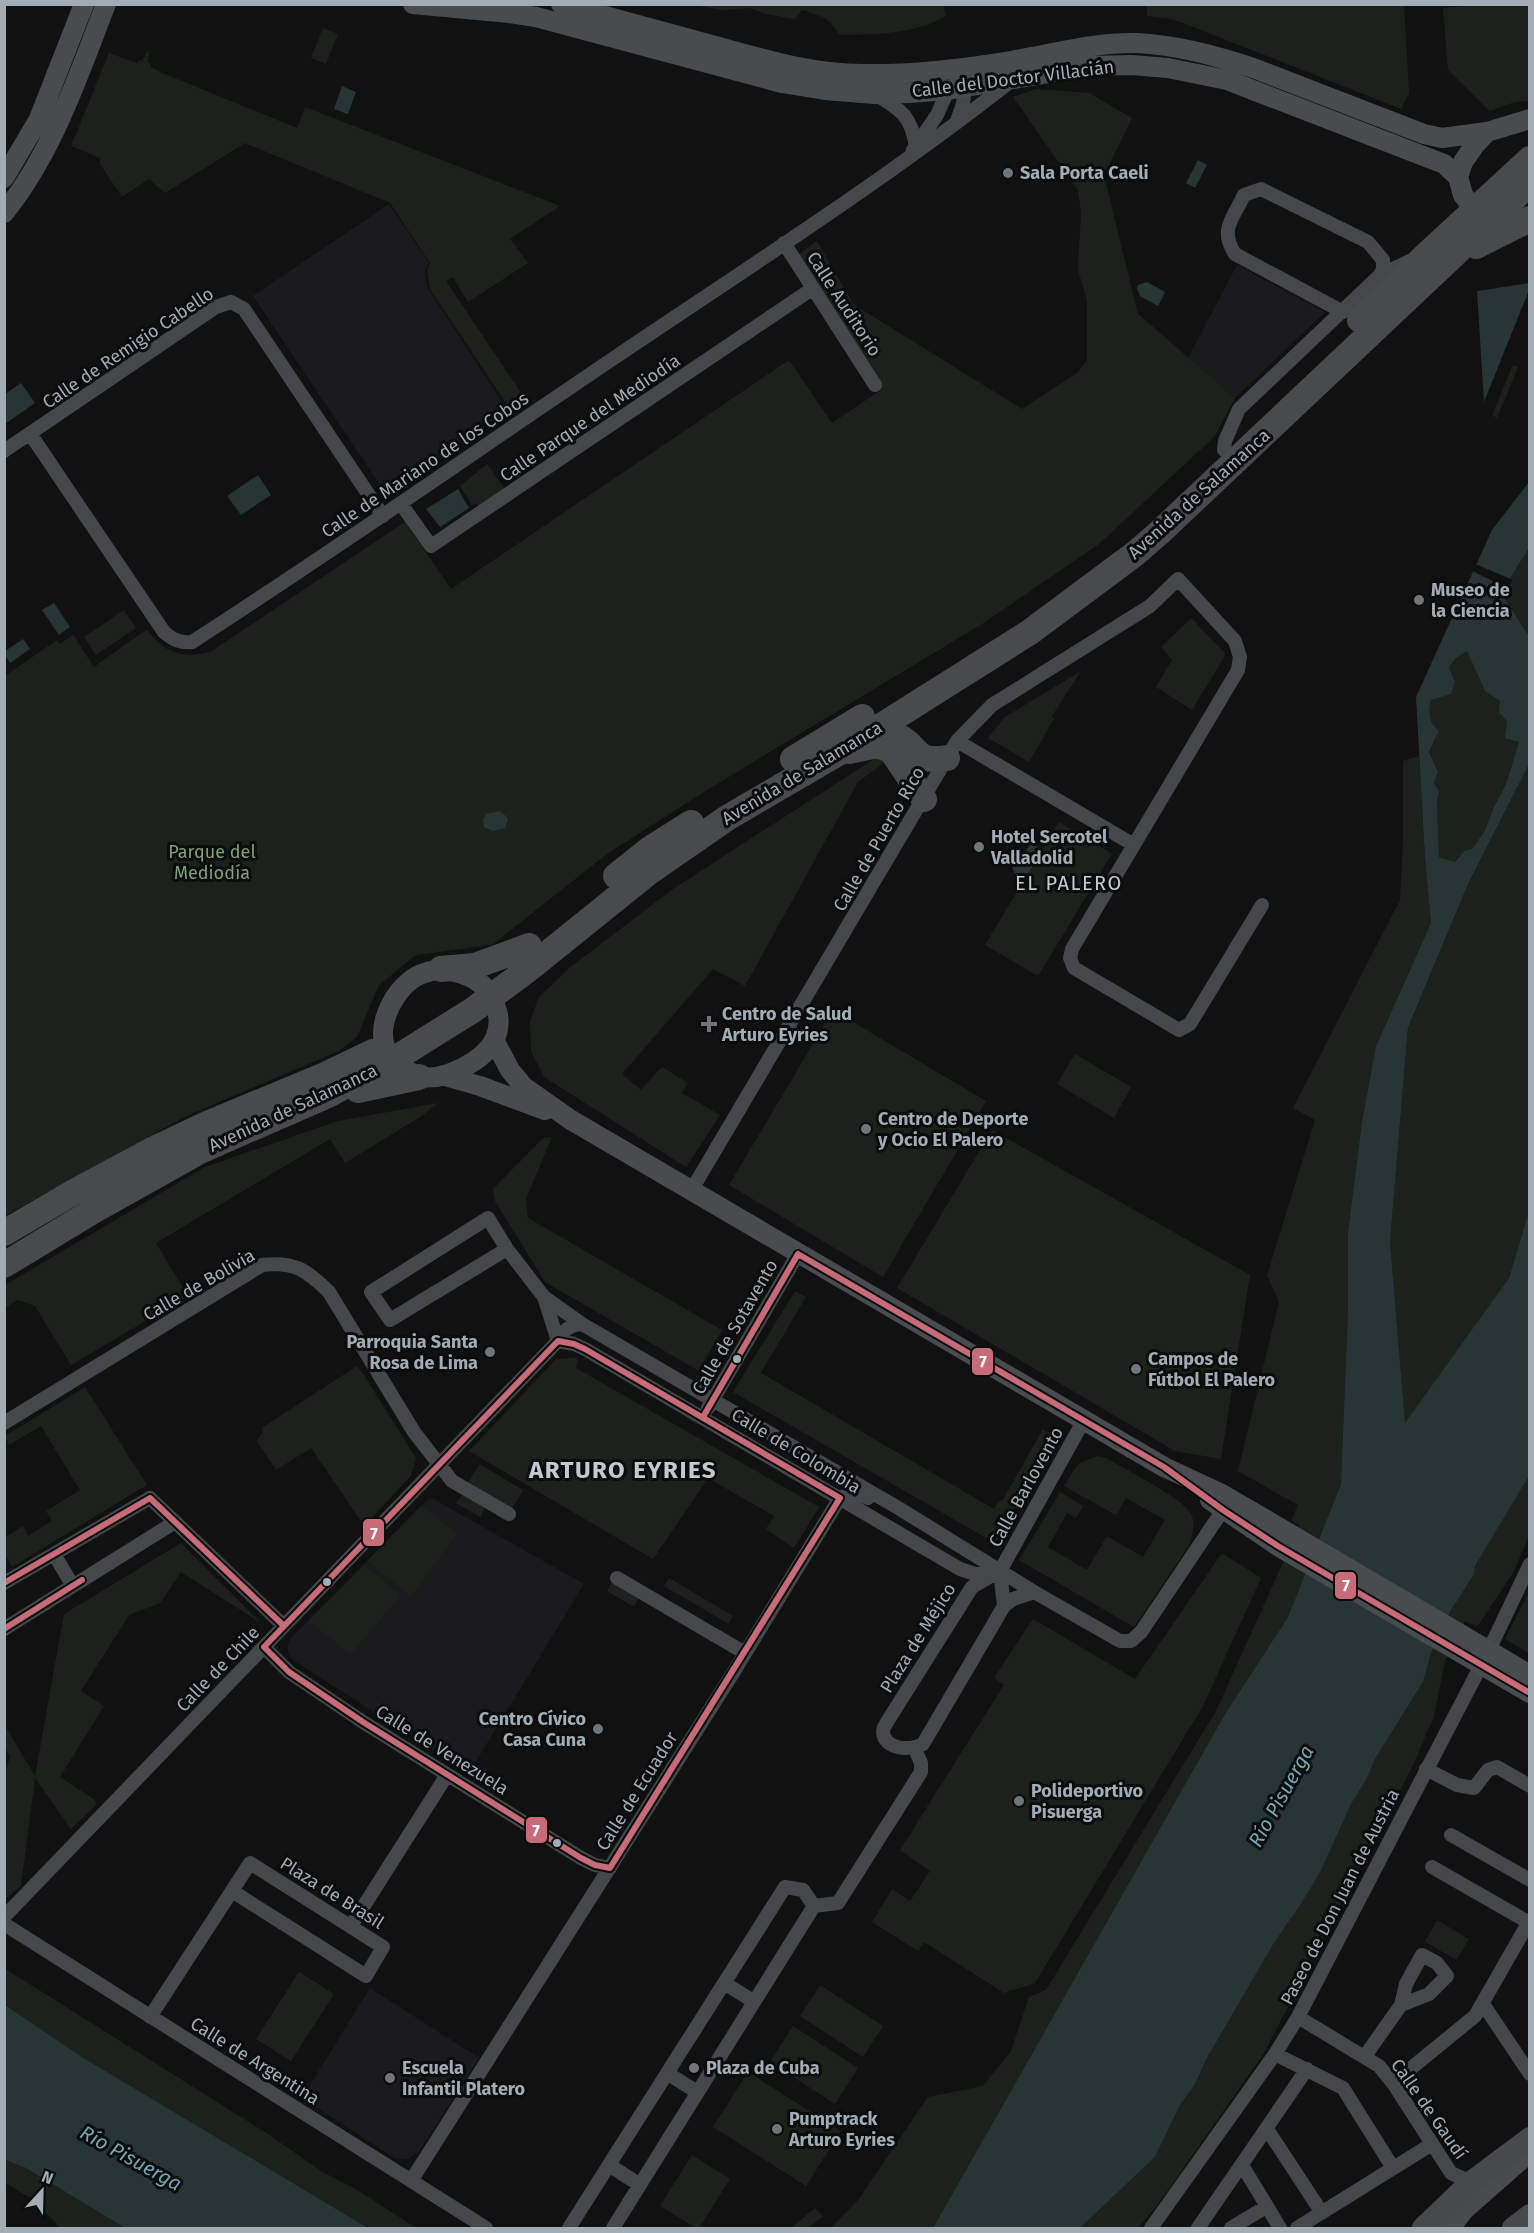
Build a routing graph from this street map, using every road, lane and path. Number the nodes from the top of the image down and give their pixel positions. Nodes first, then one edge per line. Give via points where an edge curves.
1 (84, 4) edge
2 (106, 4) edge
3 (413, 4) edge
4 (561, 4) edge
5 (956, 79) junction
6 (1012, 80) junction
7 (875, 94) junction
8 (908, 118) junction
9 (1530, 119) edge
10 (955, 125) junction
11 (928, 130) junction
12 (1487, 132) junction
13 (943, 134) junction
14 (916, 147) junction
15 (1530, 159) edge
16 (900, 165) junction
17 (1458, 177) junction
18 (4, 178) edge
19 (1530, 183) edge
20 (4, 213) edge
21 (1485, 214) junction
22 (1530, 218) edge
23 (784, 243) junction
24 (1436, 259) junction
25 (1380, 275) junction
26 (812, 289) junction
27 (1343, 312) junction
28 (875, 385) dead end
29 (31, 435) junction
30 (1224, 450) junction
31 (4, 451) edge
32 (400, 504) junction
33 (383, 516) junction
34 (906, 711) junction
35 (865, 726) junction
36 (902, 738) junction
37 (952, 750) junction
38 (840, 752) junction
39 (924, 799) junction
40 (1134, 845) junction
41 (1262, 905) dead end
42 (529, 946) junction
43 (441, 969) junction
44 (488, 990) junction
45 (494, 1040) junction
46 (390, 1053) junction
47 (445, 1076) junction
48 (419, 1077) junction
49 (328, 1095) junction
50 (571, 1120) junction
51 (691, 1191) junction
52 (4, 1233) edge
53 (507, 1249) junction
54 (798, 1254) junction
55 (4, 1265) edge
56 (544, 1298) junction
57 (582, 1324) junction
58 (558, 1341) junction
59 (713, 1400) junction
60 (703, 1418) junction
61 (1084, 1420) junction
62 (4, 1423) edge
63 (439, 1465) junction
64 (1164, 1467) junction
65 (840, 1498) junction
66 (897, 1508) junction
67 (1223, 1510) junction
68 (509, 1514) dead end
69 (174, 1522) junction
70 (889, 1527) junction
71 (1282, 1539) junction
72 (54, 1554) junction
73 (1530, 1564) edge
74 (1000, 1571) junction
75 (617, 1578) dead end
76 (4, 1583) edge
77 (73, 1586) junction
78 (1034, 1592) junction
79 (1004, 1606) junction
80 (284, 1626) junction
81 (4, 1629) edge
82 (264, 1647) junction
83 (745, 1653) junction
84 (1485, 1658) junction
85 (1530, 1675) edge
86 (1530, 1693) edge
87 (915, 1749) junction
88 (1426, 1769) junction
89 (447, 1775) junction
90 (1530, 1786) edge
91 (1451, 1835) dead end
92 (1432, 1867) dead end
93 (610, 1868) junction
94 (1530, 1880) edge
95 (232, 1892) junction
96 (814, 1906) junction
97 (4, 1917) edge
98 (1529, 1921) edge
99 (4, 1924) edge
100 (351, 1926) junction
101 (724, 1983) junction
102 (753, 2001) junction
103 (1483, 2004) junction
104 (1401, 2005) dead end
105 (150, 2017) junction
106 (1298, 2017) junction
107 (1275, 2054) junction
108 (1365, 2056) junction
109 (1307, 2069) junction
110 (668, 2073) junction
111 (1530, 2074) edge
112 (1393, 2083) junction
113 (697, 2092) junction
114 (1267, 2129) junction
115 (1530, 2138) edge
116 (1431, 2144) junction
117 (1530, 2152) edge
118 (609, 2164) junction
119 (1242, 2164) junction
120 (1394, 2168) junction
121 (411, 2181) junction
122 (1471, 2182) junction
123 (640, 2185) junction
124 (1266, 2207) junction
125 (1322, 2213) junction
126 (1530, 2215) edge
127 (1155, 2227) edge
128 (486, 2229) edge
129 (569, 2229) edge
130 (613, 2229) edge
131 (1198, 2229) edge
132 (1232, 2229) edge
133 (1280, 2229) edge
134 (1297, 2229) edge
135 (1423, 2229) edge
136 (1450, 2229) edge
137 (1513, 2229) edge

1 - 18 street via 39,120
2 - 20 street via 42,157
3 - 7 street, Calle del Doctor Villacián via 536,17 782,82
4 - 5 street, Calle del Doctor Villacián via 782,64 861,75
5 - 6 street, Calle del Doctor Villacián
5 - 7 street, Calle del Doctor Villacián
5 - 10 street via 963,105
5 - 11 street, Calle de Mariano de los Cobos
5 - 12 street, Calle del Doctor Villacián via 1093,45 1137,44 1177,48 1235,62 1424,134 1442,138
6 - 10 street, Calle de Mariano de los Cobos
6 - 17 street, Calle del Doctor Villacián via 1090,66 1131,65 1227,80 1444,164
7 - 8 street
8 - 11 street
8 - 14 street
9 - 12 street, Calle del Doctor Villacián
10 - 13 street, Calle de Mariano de los Cobos
11 - 13 street
11 - 14 street, Calle de Mariano de los Cobos
12 - 17 street via 1463,162
13 - 16 street, Calle de Mariano de los Cobos
14 - 16 street, Calle de Mariano de los Cobos
15 - 21 highway, Avenida de Salamanca
16 - 23 street, Calle de Mariano de los Cobos
17 - 21 street via 1463,195
19 - 21 highway, Avenida de Salamanca
21 - 22 street
21 - 24 highway, Avenida de Salamanca
22 - 24 highway
23 - 26 street, Calle Auditorio
23 - 32 street, Calle de Mariano de los Cobos
24 - 25 street, Avenida de Salamanca via 1401,264
24 - 30 highway, Avenida de Salamanca
24 - 34 highway, Avenida de Salamanca via 1136,553 1030,632
25 - 27 street, Avenida de Salamanca
25 - 27 street via 1383,260 1368,243 1261,189 1244,195 1226,232 1235,254
26 - 28 street, Calle Auditorio
26 - 32 street, Calle Parque del Mediodía via 431,546
27 - 30 street, Avenida de Salamanca via 1239,409
29 - 31 street, Calle de Remigio Cabello
29 - 33 street, Calle de Mariano de los Cobos via 164,632 183,643 192,642
29 - 33 street, Calle de Remigio Cabello via 216,307 231,302 244,309
30 - 35 highway, Avenida de Salamanca via 1118,547
32 - 33 street, Calle de Mariano de los Cobos
34 - 35 highway, Avenida de Salamanca
34 - 36 highway
35 - 36 highway
35 - 38 highway, Avenida de Salamanca
35 - 42 highway, Avenida de Salamanca via 650,849
36 - 37 highway via 918,755 934,760
37 - 39 street, Calle de Puerto Rico
37 - 40 street
37 - 40 street, Calle de Puerto Rico via 992,705 1150,606 1178,579 1232,636 1240,663
38 - 39 highway via 877,745 891,750
38 - 44 highway, Avenida de Salamanca via 727,818
39 - 51 street, Calle de Puerto Rico
40 - 41 street via 1070,958 1074,968 1179,1030 1190,1024
42 - 43 highway via 475,966
42 - 44 highway, Avenida de Salamanca
43 - 44 street via 458,972
43 - 46 street via 411,979 396,995 386,1012 382,1032
44 - 45 street via 498,1014
44 - 46 highway, Avenida de Salamanca
45 - 47 street via 465,1067
45 - 50 street via 524,1087
46 - 48 street
46 - 49 highway, Avenida de Salamanca
46 - 52 highway, Avenida de Salamanca via 207,1124 154,1149
47 - 48 street
47 - 50 street
48 - 49 highway
49 - 55 highway, Avenida de Salamanca via 202,1150
50 - 51 street
51 - 54 street
53 - 53 street, Calle de Colombia via 488,1218 371,1292 390,1320
53 - 56 street, Calle de Colombia
54 - 59 street, Calle de Sotavento
54 - 61 street
56 - 57 street, Calle de Colombia
56 - 58 street, Calle de Colombia
57 - 58 street via 572,1325
57 - 59 street, Calle de Colombia
58 - 60 street, Calle de Colombia via 585,1349
58 - 63 street, Calle de Chile
59 - 60 street, Calle de Sotavento
59 - 66 street, Calle de Colombia
60 - 65 street, Calle de Colombia
61 - 64 street
61 - 74 street, Calle Barlovento
62 - 63 street, Calle de Bolivia via 262,1265 278,1263 295,1266 313,1276 329,1292 414,1432
63 - 68 street, Calle de Bolivia via 452,1481
63 - 80 street, Calle de Chile
64 - 67 street
64 - 71 street via 1222,1494
65 - 66 street via 858,1493 880,1505
65 - 70 street, Calle de Colombia
65 - 83 street, Calle de Ecuador
66 - 70 street
66 - 74 street, Calle de Colombia
67 - 71 street
67 - 78 street, Calle de Colombia via 1141,1632 1131,1641 1114,1639
69 - 72 street via 150,1498
69 - 77 street
69 - 80 street
70 - 74 street, Calle de Colombia via 970,1574
71 - 84 street
72 - 76 street
72 - 77 street
73 - 84 street, Paseo de Don Juan de Austria
74 - 78 street, Calle de Colombia
74 - 79 street
74 - 87 street, Plaza de Méjico via 972,1587 887,1722 883,1731 895,1748
75 - 83 street
77 - 81 street
78 - 79 street
79 - 87 street via 922,1744
80 - 82 street, Calle de Chile
82 - 89 street, Calle de Venezuela via 290,1672
82 - 97 street, Calle de Chile
83 - 93 street, Calle de Ecuador
84 - 85 street
84 - 86 street
84 - 88 street, Paseo de Don Juan de Austria
87 - 96 street via 921,1772 838,1903
88 - 90 street via 1456,1785 1474,1788 1488,1770 1497,1767
88 - 106 street, Paseo de Don Juan de Austria
89 - 93 street, Calle de Venezuela via 581,1858
89 - 100 street
91 - 94 street
92 - 98 street
93 - 121 street, Calle de Ecuador
95 - 100 street, Plaza de Brasil via 250,1863
95 - 100 street, Plaza de Brasil via 366,1976 383,1947
95 - 105 street
96 - 101 street via 803,1890 785,1887
96 - 102 street
98 - 103 street
99 - 105 street, Calle de Argentina
101 - 102 street
101 - 110 street
102 - 113 street
103 - 111 street
103 - 112 street via 1475,2016
104 - 108 street
105 - 121 street, Calle de Argentina
106 - 107 street, Paseo de Don Juan de Austria
106 - 108 street, Calle de Gaudí
107 - 109 street
107 - 127 street, Paseo de Don Juan de Austria
108 - 112 street, Calle de Gaudí
109 - 114 street
109 - 120 street via 1343,2088
110 - 113 street
110 - 118 street
112 - 116 street, Calle de Gaudí
113 - 123 street
114 - 119 street
114 - 125 street
115 - 122 main road
116 - 120 street
116 - 122 street, Calle de Gaudí via 1451,2173
117 - 136 street via 1464,2210
118 - 123 street
118 - 129 street
119 - 124 street
119 - 131 street
120 - 125 street
121 - 128 street, Calle de Argentina
122 - 135 main road
123 - 130 street
124 - 132 street
124 - 133 street
125 - 134 street
126 - 137 main road

